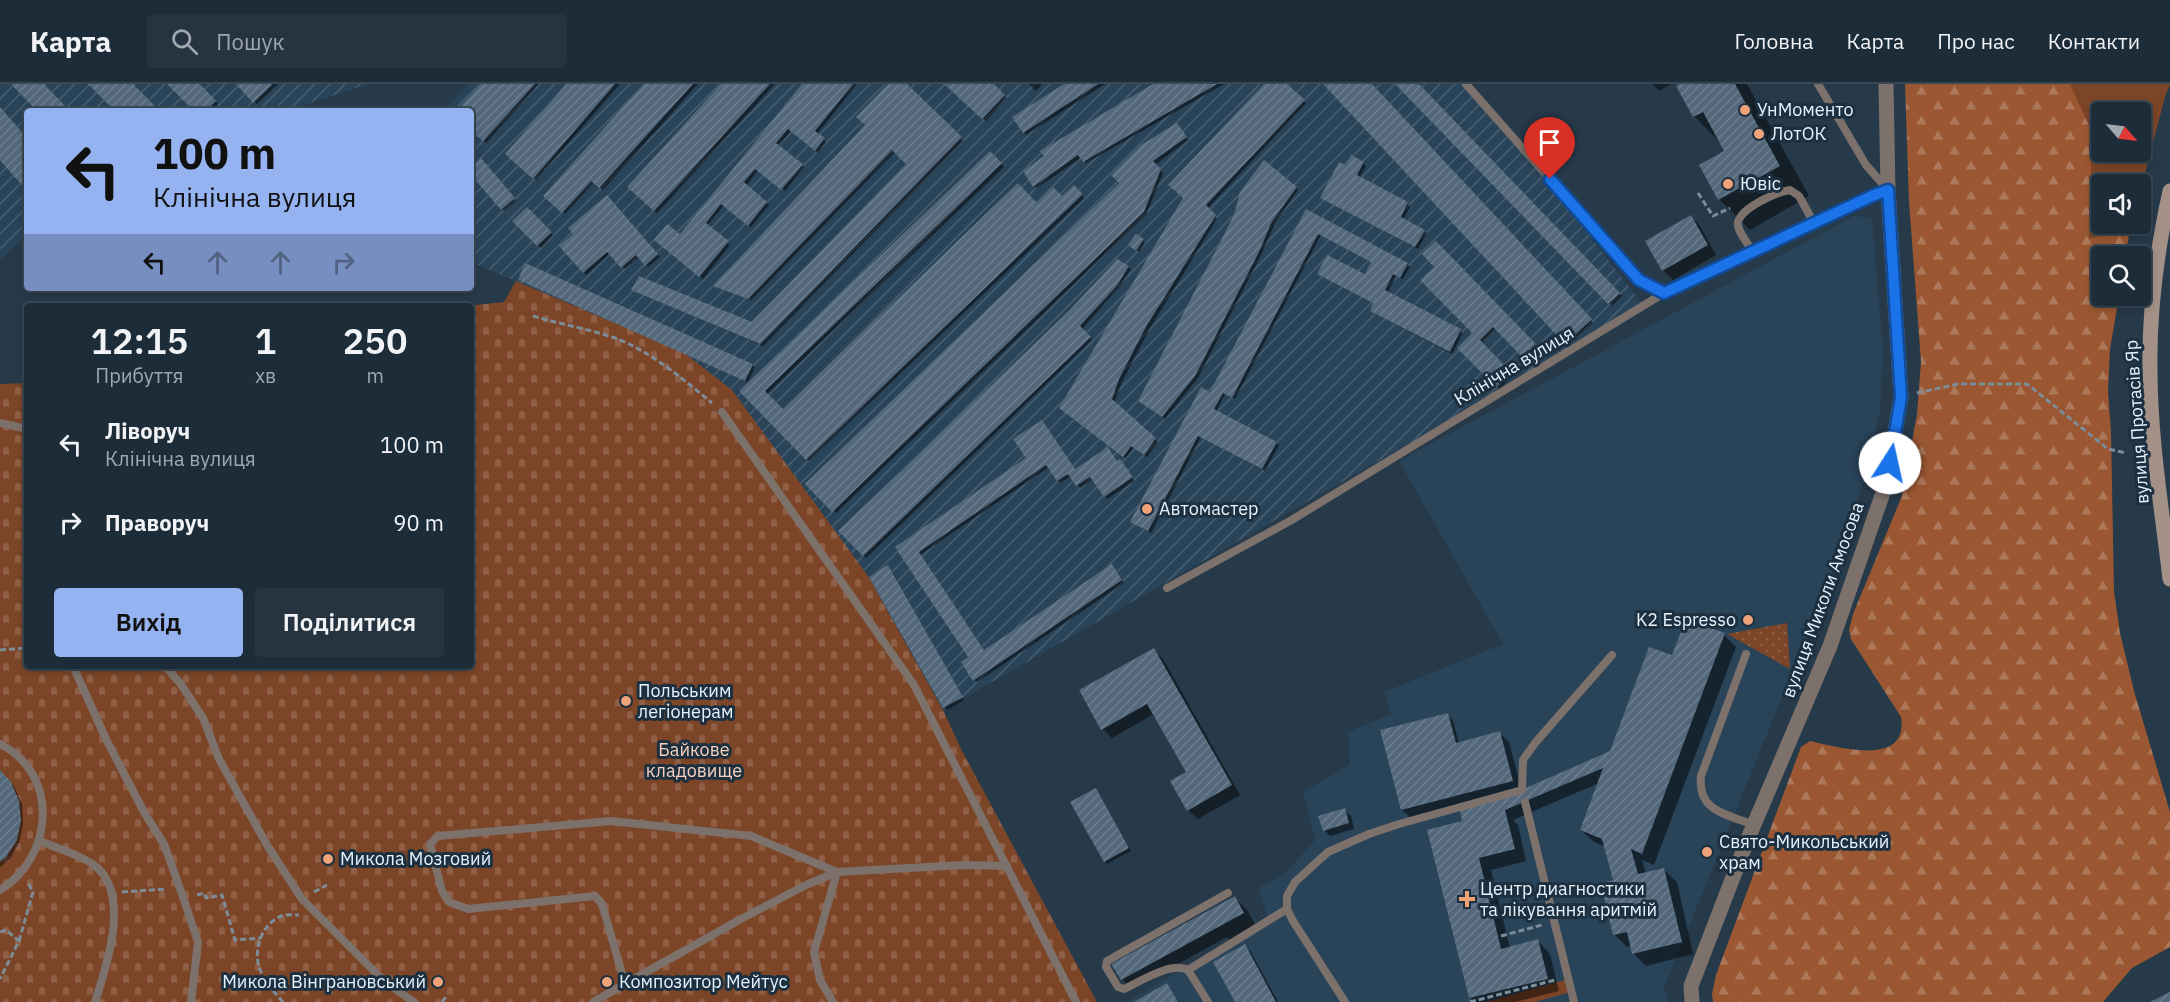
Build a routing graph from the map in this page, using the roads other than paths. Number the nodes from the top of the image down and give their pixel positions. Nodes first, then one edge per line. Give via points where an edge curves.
1 (1466, 84) edge
2 (1818, 84) edge
3 (1886, 84) edge
4 (1888, 190) junction
5 (2170, 192) edge
6 (1814, 223) junction
7 (1753, 252) junction
8 (1664, 293) junction
9 (722, 412) road end
10 (0, 423) edge
11 (24, 428) edge
12 (2170, 579) edge
13 (1167, 588) dead end
14 (1746, 654) dead end
15 (1612, 655) dead end
16 (74, 669) edge
17 (168, 669) edge
18 (0, 744) edge
19 (1524, 802) dead end
20 (1754, 825) junction
21 (40, 841) junction
22 (1007, 866) junction
23 (837, 872) junction
24 (0, 890) edge
25 (1228, 893) dead end
26 (1287, 909) junction
27 (1188, 970) junction
28 (625, 984) junction
29 (95, 1002) edge
30 (191, 1002) edge
31 (414, 1002) edge
32 (593, 1002) edge
33 (833, 1002) edge
34 (1076, 1002) edge
35 (1208, 1002) edge
36 (1345, 1002) edge
37 (1574, 1002) edge
38 (1692, 1002) edge

1 - 8 lane via 1639,280
2 - 4 lane via 1866,165
3 - 4 street, вулиця Миколи Амосова
4 - 6 lane, Клінічна вулиця
4 - 20 street, вулиця Миколи Амосова via 1901,397 1886,484 1830,646
5 - 12 main road, вулиця Протасів Яр via 2156,266 2150,370
6 - 7 lane, Клінічна вулиця
6 - 7 lane via 1799,196 1790,190 1778,192 1746,210 1738,221
7 - 8 lane, Клінічна вулиця
8 - 13 lane, Клінічна вулиця via 1290,521
9 - 22 lane via 914,685
10 - 11 lane
14 - 20 lane via 1701,776 1700,789 1711,808
15 - 26 lane via 1523,760 1522,790 1399,824 1328,852 1295,882 1287,896
16 - 30 lane via 106,739 164,844 183,897 198,942
17 - 31 lane via 204,718 219,759 302,899 384,982
18 - 21 lane via 27,766 39,789 44,815
19 - 37 lane
20 - 38 street, вулиця Миколи Амосова via 1691,986
21 - 24 lane via 22,873
21 - 29 lane via 92,863 107,878 115,928
22 - 23 lane
22 - 34 lane
23 - 28 lane via 749,915
23 - 28 lane via 751,836 611,821 438,836 430,844 442,891 449,902 468,909 595,896 602,904
23 - 33 lane via 814,952 820,980
25 - 27 lane via 1107,961 1106,967 1118,987 1125,989 1170,968 1181,966
26 - 27 lane
26 - 36 lane
27 - 35 lane
28 - 32 lane

